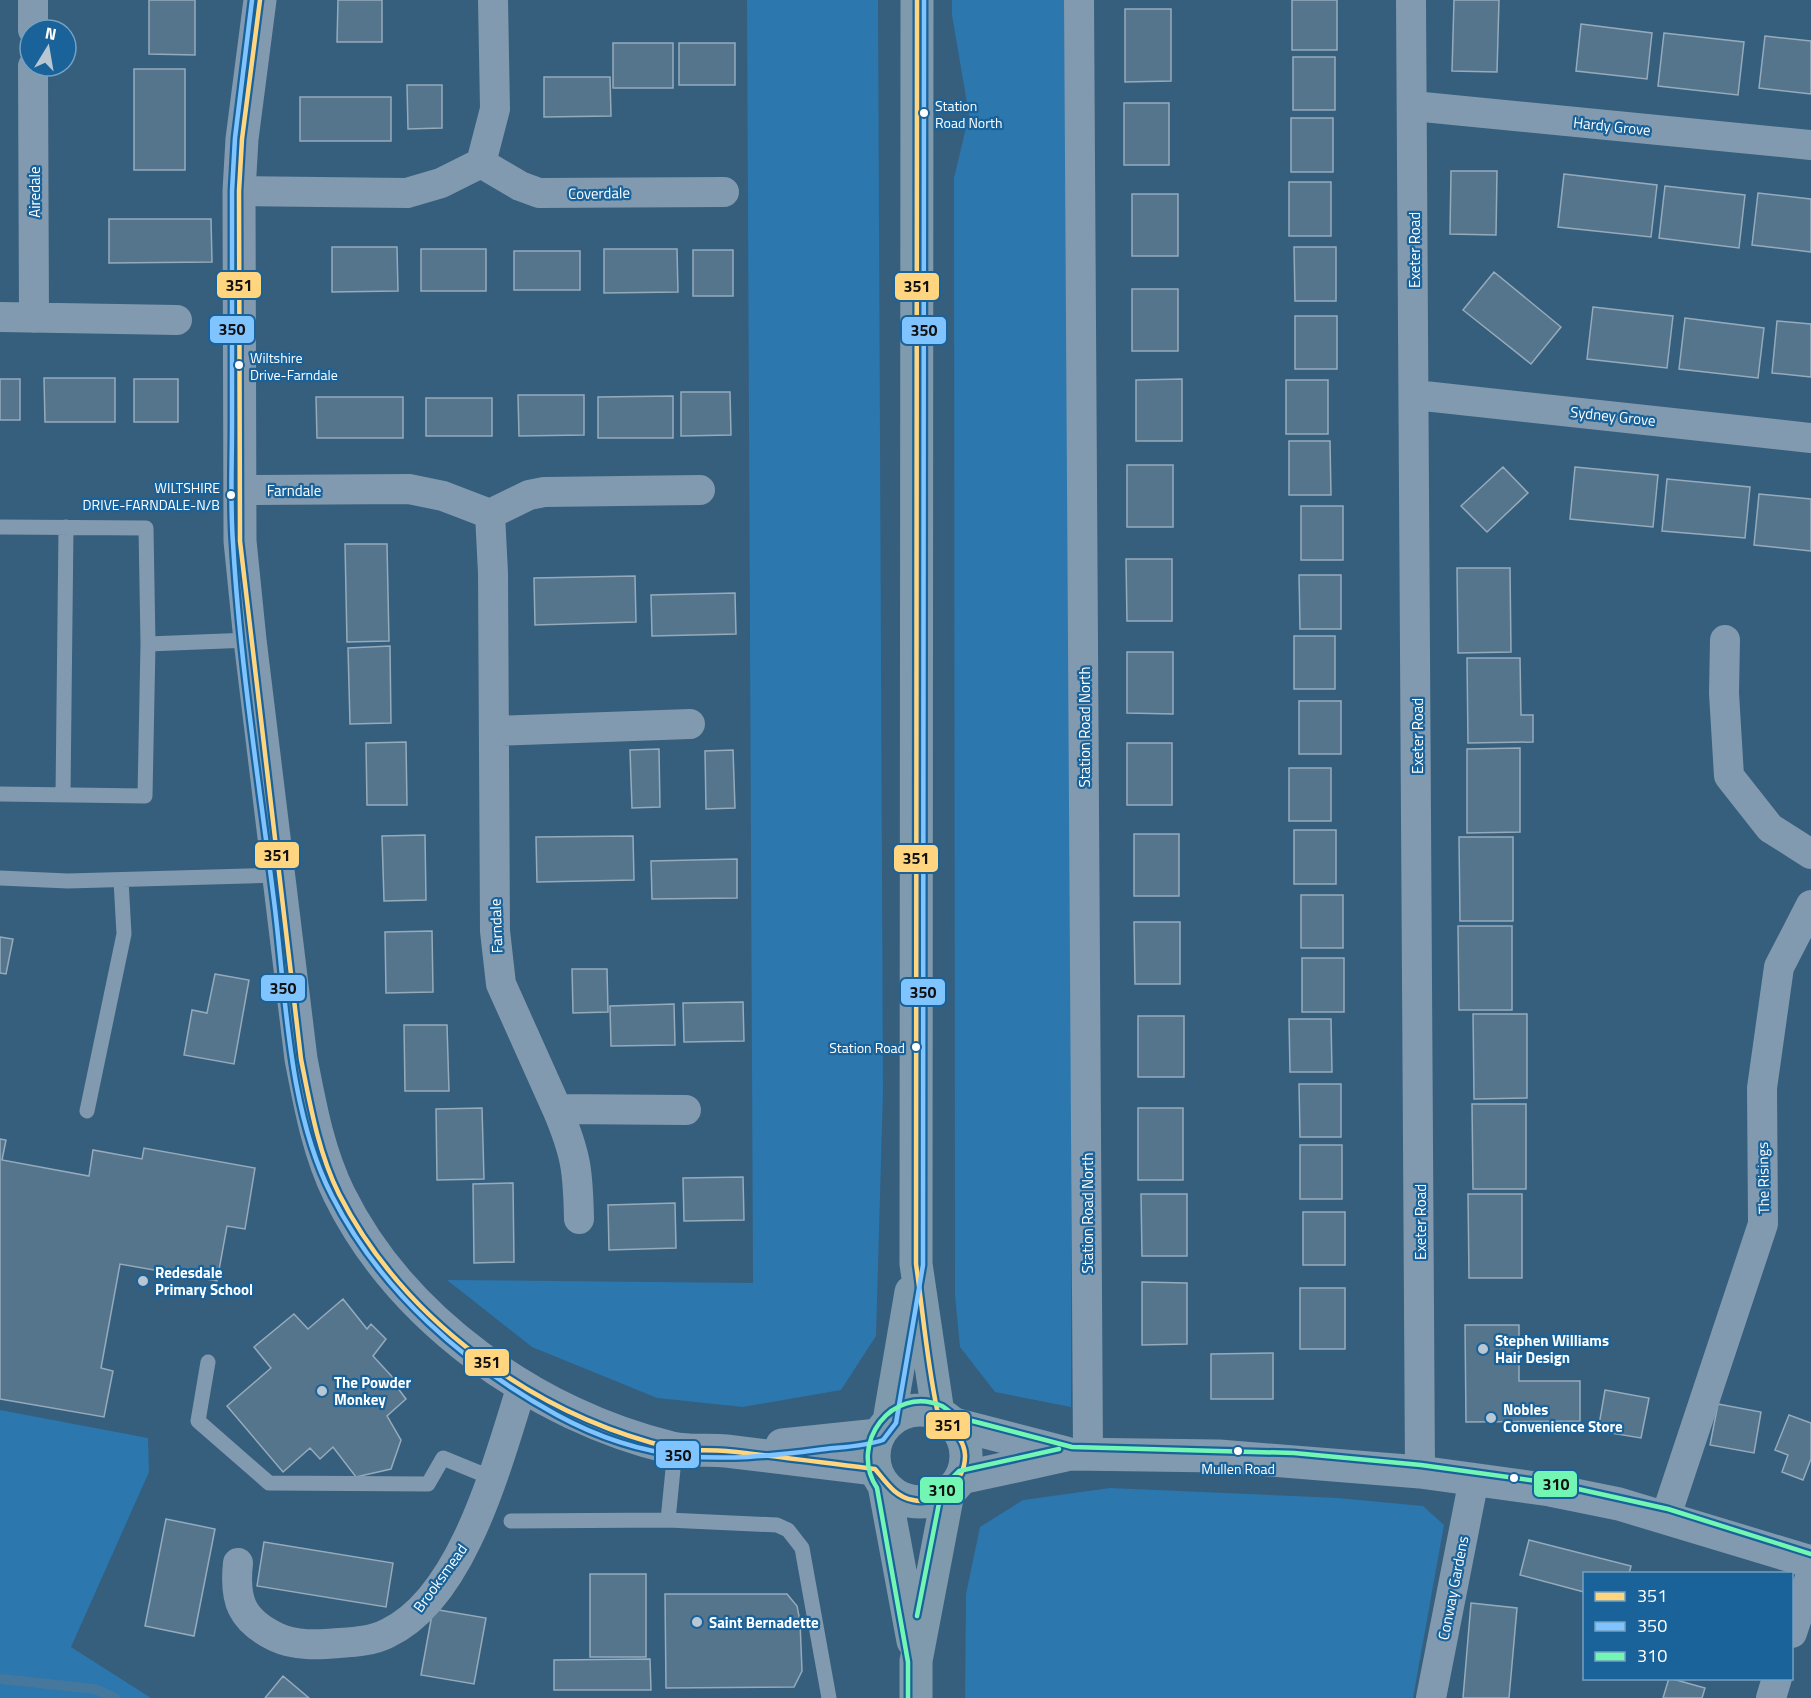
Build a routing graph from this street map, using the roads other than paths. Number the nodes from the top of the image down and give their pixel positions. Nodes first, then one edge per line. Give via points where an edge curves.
1 (33, 0) edge
2 (260, 0) edge
3 (493, 0) edge
4 (917, 0) edge
5 (1079, 0) edge
6 (1411, 0) edge
7 (33, 18) edge
8 (33, 78) edge
9 (1413, 106) junction
10 (1811, 145) edge
11 (481, 163) junction
12 (240, 191) junction
13 (724, 192) dead end
14 (0, 317) edge
15 (34, 318) junction
16 (177, 320) dead end
17 (1415, 395) junction
18 (1811, 438) edge
19 (239, 490) junction
20 (700, 490) dead end
21 (490, 514) junction
22 (0, 527) edge
23 (66, 527) junction
24 (250, 640) junction
25 (1725, 640) dead end
26 (148, 644) junction
27 (690, 724) dead end
28 (494, 731) junction
29 (0, 794) edge
30 (63, 795) junction
31 (1811, 854) edge
32 (278, 875) junction
33 (0, 878) edge
34 (121, 880) junction
35 (1811, 905) edge
36 (557, 1109) junction
37 (686, 1110) dead end
38 (87, 1111) dead end
39 (579, 1219) dead end
40 (916, 1264) junction
41 (208, 1362) dead end
42 (522, 1386) junction
43 (946, 1419) junction
44 (884, 1428) junction
45 (675, 1449) junction
46 (723, 1451) junction
47 (1079, 1454) junction
48 (1420, 1472) junction
49 (879, 1477) junction
50 (492, 1478) junction
51 (1474, 1479) junction
52 (954, 1486) junction
53 (1666, 1516) junction
54 (668, 1520) junction
55 (511, 1521) dead end
56 (1811, 1562) edge
57 (238, 1563) dead end
58 (1811, 1574) edge
59 (1793, 1627) edge
60 (916, 1661) junction
61 (1776, 1680) edge
62 (829, 1698) edge
63 (916, 1698) edge
64 (1431, 1698) edge
65 (1771, 1698) edge

1 - 7 street
2 - 12 street via 242,140
3 - 11 street via 495,109
4 - 40 main road
5 - 47 street, Station Road North
6 - 9 street, Exeter Road
8 - 15 street, Airedale
9 - 10 street, Hardy Grove
9 - 17 street, Exeter Road
11 - 12 street via 441,183 407,193
11 - 13 street, Coverdale via 539,193
12 - 19 street
14 - 15 street
15 - 16 street
17 - 18 street, Sydney Grove
17 - 48 street, Exeter Road
19 - 21 street, Farndale via 409,489 443,496
19 - 24 street
20 - 21 street via 544,492
21 - 28 street, Farndale
22 - 23 lane
23 - 26 lane via 146,528
23 - 30 lane
24 - 26 lane
24 - 32 street
25 - 31 street via 1729,776 1770,828
26 - 30 lane via 145,796
27 - 28 street
28 - 36 street, Farndale via 497,967
29 - 30 lane
32 - 34 lane
32 - 42 street via 311,1112 339,1194 381,1260 404,1287 462,1344
33 - 34 lane
34 - 38 lane via 124,934
35 - 53 street, The Risings via 1779,967 1762,1088 1763,1224
36 - 37 street
36 - 39 street, Farndale via 578,1170
40 - 43 main road
40 - 44 main road
41 - 50 lane via 198,1421 269,1483 428,1484 444,1458
42 - 45 street via 598,1425
42 - 50 street, Brooksmead
43 - 44 main road via 921,1409 904,1412
43 - 47 street
43 - 52 main road via 964,1441 967,1460
44 - 46 street
44 - 49 main road via 874,1452
45 - 46 street
45 - 54 lane
46 - 49 street
47 - 48 street via 1293,1460
47 - 52 street
48 - 51 street
49 - 52 main road via 897,1496 914,1502 932,1501
49 - 60 main road
50 - 57 street, Brooksmead via 460,1555 411,1618 387,1634 360,1642 303,1644 260,1629 239,1602
51 - 53 street via 1550,1490
51 - 64 street, Conway Gardens
52 - 60 main road
53 - 56 street
54 - 55 lane
54 - 62 lane via 764,1522 788,1530 802,1548
58 - 59 street
60 - 63 main road
61 - 65 street

